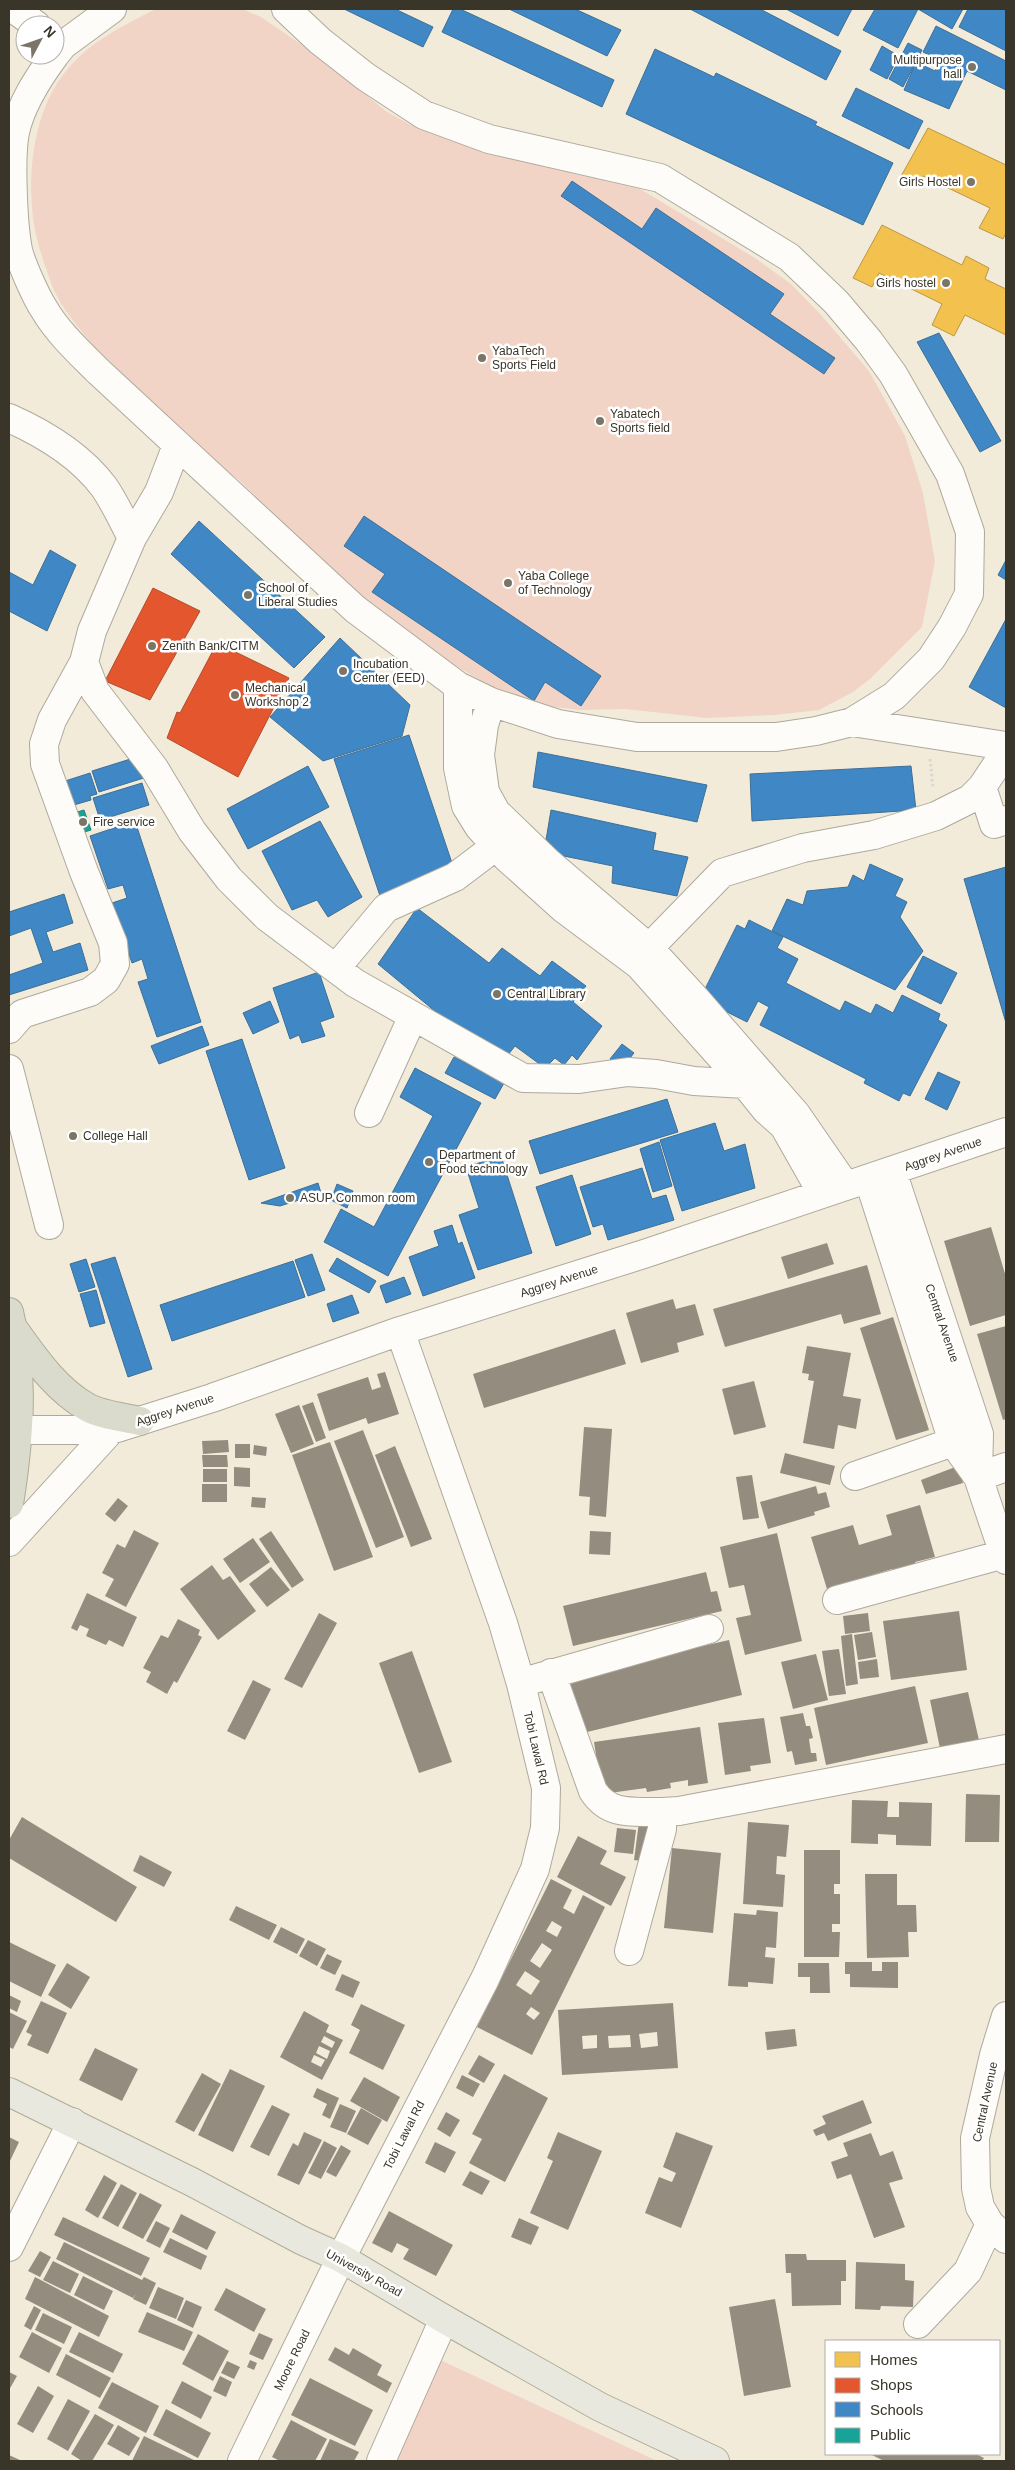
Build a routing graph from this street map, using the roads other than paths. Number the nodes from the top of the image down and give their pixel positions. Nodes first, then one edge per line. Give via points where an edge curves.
1 (112, 9) edge
2 (286, 9) edge
3 (65, 42) edge
4 (46, 65) edge
5 (9, 418) edge
6 (177, 445) junction
7 (207, 472) junction
8 (159, 492) junction
9 (132, 538) junction
10 (84, 662) junction
11 (458, 686) junction
12 (491, 702) junction
13 (852, 722) junction
14 (1006, 746) edge
15 (1006, 751) edge
16 (982, 788) junction
17 (1006, 820) edge
18 (496, 846) junction
19 (644, 957) junction
20 (336, 968) junction
21 (413, 1016) junction
22 (9, 1029) edge
23 (9, 1069) edge
24 (756, 1083) junction
25 (369, 1113) dead end
26 (1006, 1132) edge
27 (857, 1182) junction
28 (49, 1225) dead end
29 (908, 1261) junction
30 (11, 1320) edge
31 (400, 1332) junction
32 (140, 1421) junction
33 (19, 1430) junction
34 (111, 1430) junction
35 (953, 1442) junction
36 (1006, 1467) edge
37 (856, 1476) dead end
38 (978, 1477) junction
39 (9, 1504) edge
40 (9, 1542) edge
41 (1005, 1557) edge
42 (837, 1600) dead end
43 (709, 1630) dead end
44 (551, 1673) junction
45 (521, 1684) junction
46 (1006, 1749) edge
47 (662, 1812) junction
48 (629, 1951) dead end
49 (1006, 2016) edge
50 (9, 2092) edge
51 (72, 2122) junction
52 (998, 2231) edge
53 (9, 2247) edge
54 (342, 2258) junction
55 (444, 2319) junction
56 (918, 2324) dead end
57 (242, 2461) edge
58 (381, 2461) edge
59 (715, 2461) edge

1 - 3 street
2 - 13 street via 366,77 424,115 489,140 660,178 789,257 836,302 869,341 893,374 950,474 970,532 969,594 931,659 894,696
4 - 6 street via 28,97 15,132 13,165 18,250 43,308 59,331
5 - 9 street via 32,428 80,460 104,488
6 - 7 street
6 - 8 street
7 - 8 street
7 - 11 street via 355,609
8 - 9 street
9 - 10 street via 92,631
10 - 20 street via 95,692 154,768 192,831 229,879 267,917
10 - 22 street via 52,720 44,744 45,764 113,943 115,964 106,980 90,992 22,1014
11 - 12 street
11 - 18 street via 457,754 466,806
12 - 13 street via 558,724 637,737 776,736
12 - 19 street via 480,755 485,792 496,812
13 - 14 street
15 - 16 street
16 - 17 street via 994,824
16 - 19 street via 970,799 936,816 874,835 802,848 722,873
18 - 19 street via 564,909
18 - 20 street via 455,877 386,908
19 - 24 street, Central Avenue via 740,1047
20 - 21 street
21 - 24 street via 523,1078 579,1079 628,1072 694,1081
21 - 25 street
23 - 28 street
24 - 27 street, Central Avenue via 766,1110
26 - 27 street, Aggrey Avenue
27 - 29 street, Central Avenue
27 - 31 street, Aggrey Avenue
29 - 35 street, Central Avenue
29 - 38 street, Central Avenue via 979,1434
30 - 32 highway via 41,1367 69,1394 88,1408
30 - 33 highway
31 - 32 street, Aggrey Avenue
31 - 45 street, Tobi Lawal Rd via 503,1623
32 - 34 street, Aggrey Avenue
33 - 34 street
33 - 39 highway
34 - 40 street
35 - 37 street
35 - 38 street, Central Avenue
36 - 38 street
38 - 41 street, Central Avenue
41 - 42 street
43 - 44 street
44 - 45 street
44 - 47 street via 593,1792 601,1804 615,1810
45 - 54 street, Tobi Lawal Rd via 546,1788 545,1828 535,1869 485,1979
46 - 47 street
47 - 48 street via 662,1829
49 - 52 street, Central Avenue via 975,2138 976,2188 980,2207
50 - 51 main road, University Road
51 - 53 street
51 - 54 main road, University Road
52 - 56 street via 968,2271
54 - 55 main road, University Road
54 - 57 street, Moore Road
55 - 58 street
55 - 59 main road, University Road via 600,2407

